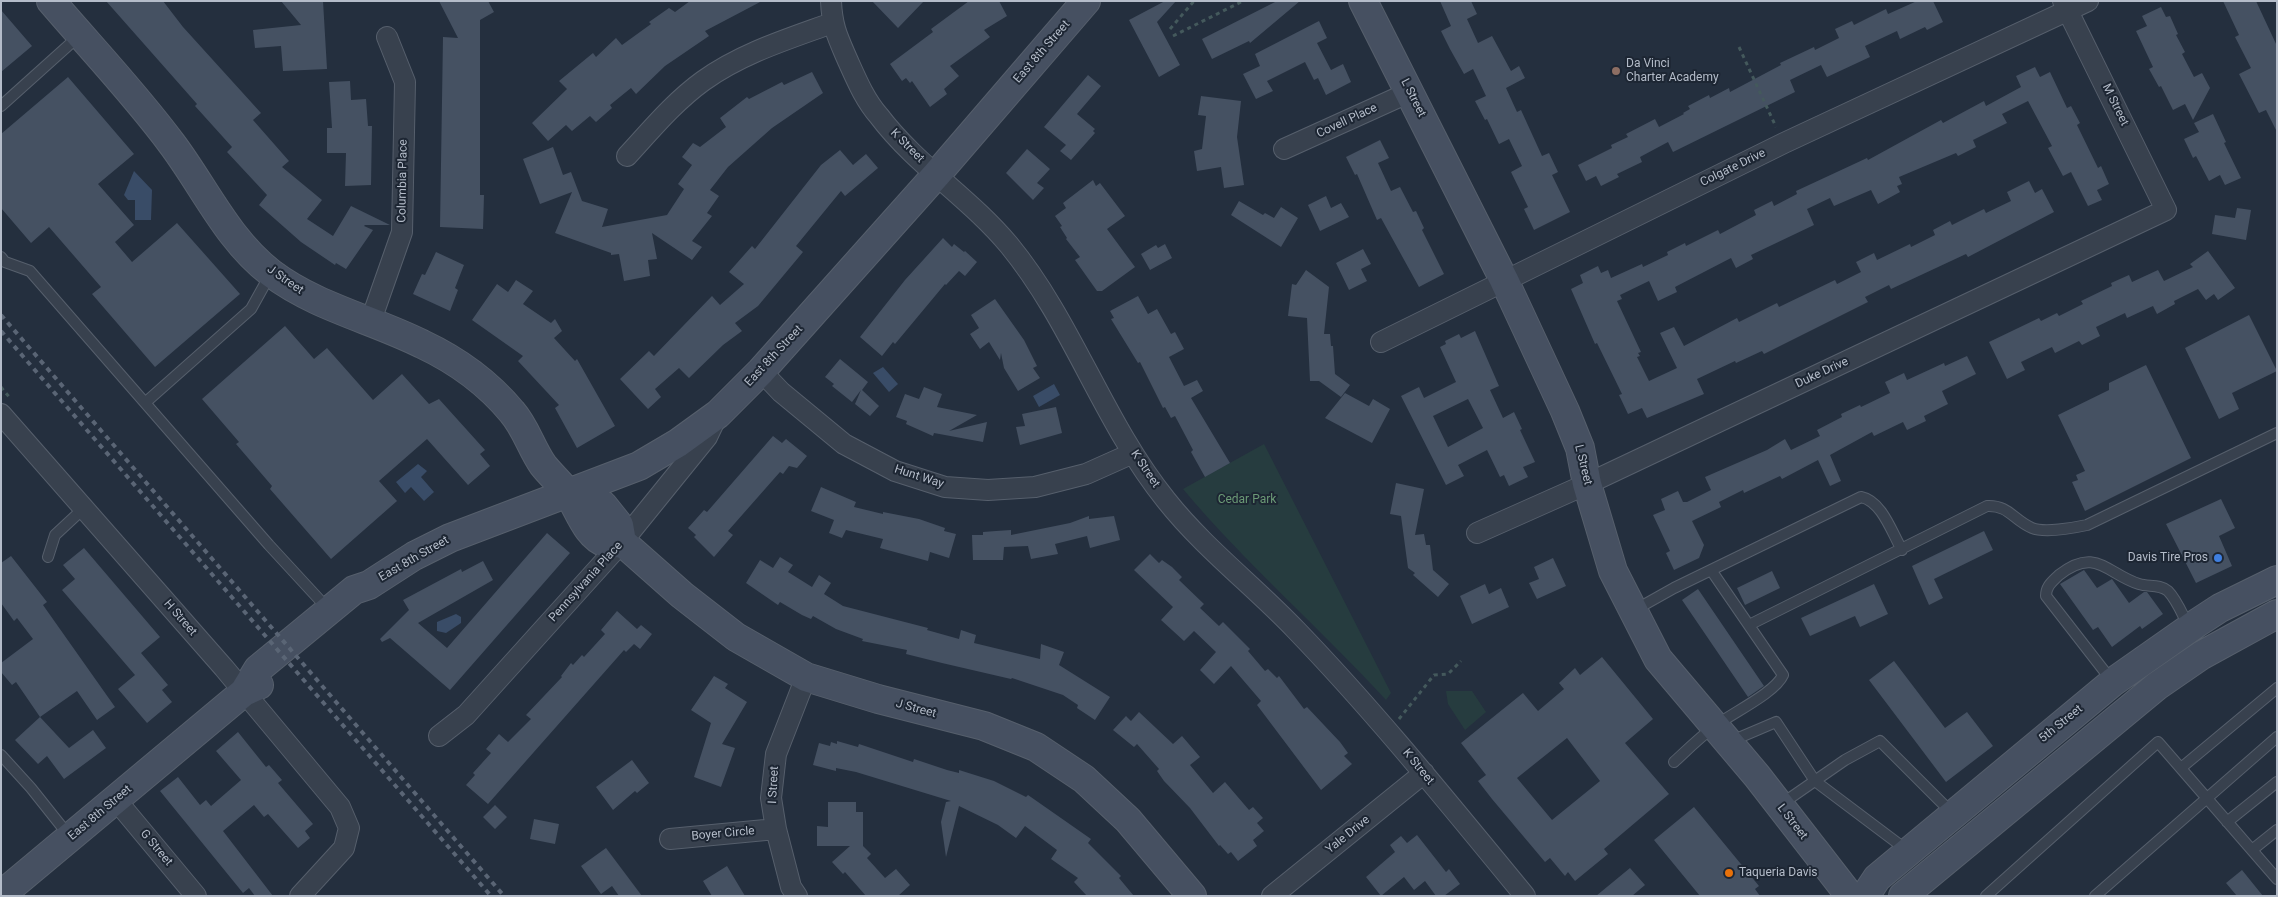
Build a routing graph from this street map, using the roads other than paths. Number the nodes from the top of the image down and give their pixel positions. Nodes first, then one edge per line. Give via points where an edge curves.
1 (52, 1) edge
2 (831, 1) edge
3 (1086, 1) edge
4 (1363, 1) edge
5 (2088, 1) edge
6 (2066, 6) edge
7 (832, 23) junction
8 (80, 35) junction
9 (387, 37) dead end
10 (1410, 92) junction
11 (1, 106) edge
12 (1284, 149) dead end
13 (627, 156) dead end
14 (937, 174) junction
15 (2166, 210) joint
16 (1, 257) edge
17 (271, 273) junction
18 (1504, 280) junction
19 (370, 323) junction
20 (1381, 342) dead end
21 (762, 372) junction
22 (146, 402) junction
23 (718, 414) junction
24 (4, 422) edge
25 (2277, 433) edge
26 (1133, 453) junction
27 (1587, 484) junction
28 (568, 494) junction
29 (84, 508) junction
30 (1477, 533) dead end
31 (622, 542) junction
32 (1902, 550) junction
33 (48, 557) dead end
34 (1711, 570) junction
35 (2277, 580) edge
36 (369, 585) junction
37 (328, 609) junction
38 (1632, 611) junction
39 (2277, 614) edge
40 (1750, 625) junction
41 (2190, 627) junction
42 (806, 677) junction
43 (2113, 682) junction
44 (2277, 688) edge
45 (244, 692) junction
46 (1721, 734) junction
47 (439, 736) dead end
48 (2277, 737) edge
49 (1, 755) edge
50 (1674, 762) dead end
51 (2181, 768) junction
52 (1424, 773) junction
53 (1815, 781) junction
54 (2277, 782) edge
55 (2208, 799) junction
56 (116, 800) junction
57 (1779, 805) junction
58 (1953, 814) junction
59 (2227, 822) junction
60 (776, 829) junction
61 (2277, 830) edge
62 (71, 838) junction
63 (670, 839) dead end
64 (2252, 850) junction
65 (1909, 852) junction
66 (2277, 878) edge
67 (1, 895) edge
68 (196, 896) edge
69 (300, 896) edge
70 (797, 896) edge
71 (1192, 896) edge
72 (1272, 896) edge
73 (1525, 896) edge
74 (1850, 896) edge
75 (1865, 896) edge
76 (1903, 896) edge
77 (1986, 896) edge
78 (2095, 896) edge

1 - 8 street, J Street
2 - 7 street, K Street
3 - 14 street, East 8th Street
4 - 10 street, L Street
5 - 6 street, Colgate Drive
6 - 15 street, M Street
6 - 18 street, Colgate Drive
7 - 13 street via 752,53 704,80 672,107
7 - 14 street, K Street via 860,88 878,116 910,152
8 - 11 lane
8 - 17 street, J Street via 174,146 225,224
9 - 19 street, Columbia Place via 405,82 402,232
10 - 12 street, Covell Place
10 - 18 street, L Street
14 - 21 street, East 8th Street
14 - 26 street, K Street via 989,222 1036,282
15 - 27 street, Duke Drive
16 - 22 lane via 30,271
17 - 19 street, J Street via 310,298
17 - 22 lane via 251,308
18 - 20 street, Colgate Drive
18 - 27 street, L Street via 1565,411 1580,448
19 - 28 street, J Street via 422,344 482,382 513,413 543,464
21 - 23 street, East 8th Street
21 - 26 street, Hunt Way via 844,444 895,470 945,487 988,490 1035,488 1086,474
22 - 37 lane
23 - 28 street, East 8th Street via 639,466
23 - 31 street, Pennsylvania Place via 707,436
24 - 29 street, H Street
25 - 32 lane via 2087,526 2033,528 1999,506 1987,506
26 - 52 street, K Street via 1166,500 1294,627
27 - 30 street, Duke Drive
27 - 38 street, L Street via 1613,571
28 - 31 street via 602,505 620,525
28 - 36 street, East 8th Street via 450,538
29 - 33 lane via 55,535
29 - 45 street, H Street
31 - 42 street, J Street via 736,637
31 - 47 street, Pennsylvania Place via 466,715
32 - 34 lane via 1877,506 1870,499 1861,497
32 - 40 lane
34 - 38 lane
34 - 40 lane
35 - 41 street, 5th Street
36 - 37 street, East 8th Street via 354,590
36 - 45 street, East 8th Street via 363,599 297,657 270,680
37 - 45 street, East 8th Street via 258,669
38 - 46 street, L Street via 1658,659
39 - 76 street via 2202,655 2157,686
40 - 46 lane via 1783,675
41 - 43 street, 5th Street
41 - 43 lane via 2162,587 2136,583 2105,565 2090,562 2063,572 2046,589 2046,596
42 - 60 street, I Street via 776,754 771,798
42 - 71 street, J Street via 984,726 1036,746 1084,779 1128,820
43 - 58 street, 5th Street
44 - 51 lane
45 - 56 street, East 8th Street
45 - 69 street, H Street via 340,807 349,828 344,848
46 - 50 lane
46 - 53 lane via 1776,722
46 - 57 street, L Street
48 - 55 lane
49 - 62 lane
51 - 55 lane
51 - 77 lane via 2158,742
52 - 72 street, Yale Drive
52 - 73 street, K Street
53 - 57 lane
53 - 58 lane via 1880,741
53 - 65 lane
54 - 59 lane
55 - 59 lane
55 - 78 lane
56 - 62 street, East 8th Street
56 - 68 street, G Street
57 - 74 street, L Street
58 - 65 street, 5th Street
59 - 64 lane
60 - 63 street, Boyer Circle
60 - 70 street, I Street via 791,887
61 - 64 lane
62 - 67 street, East 8th Street
64 - 66 lane
65 - 75 street, 5th Street via 1877,878

